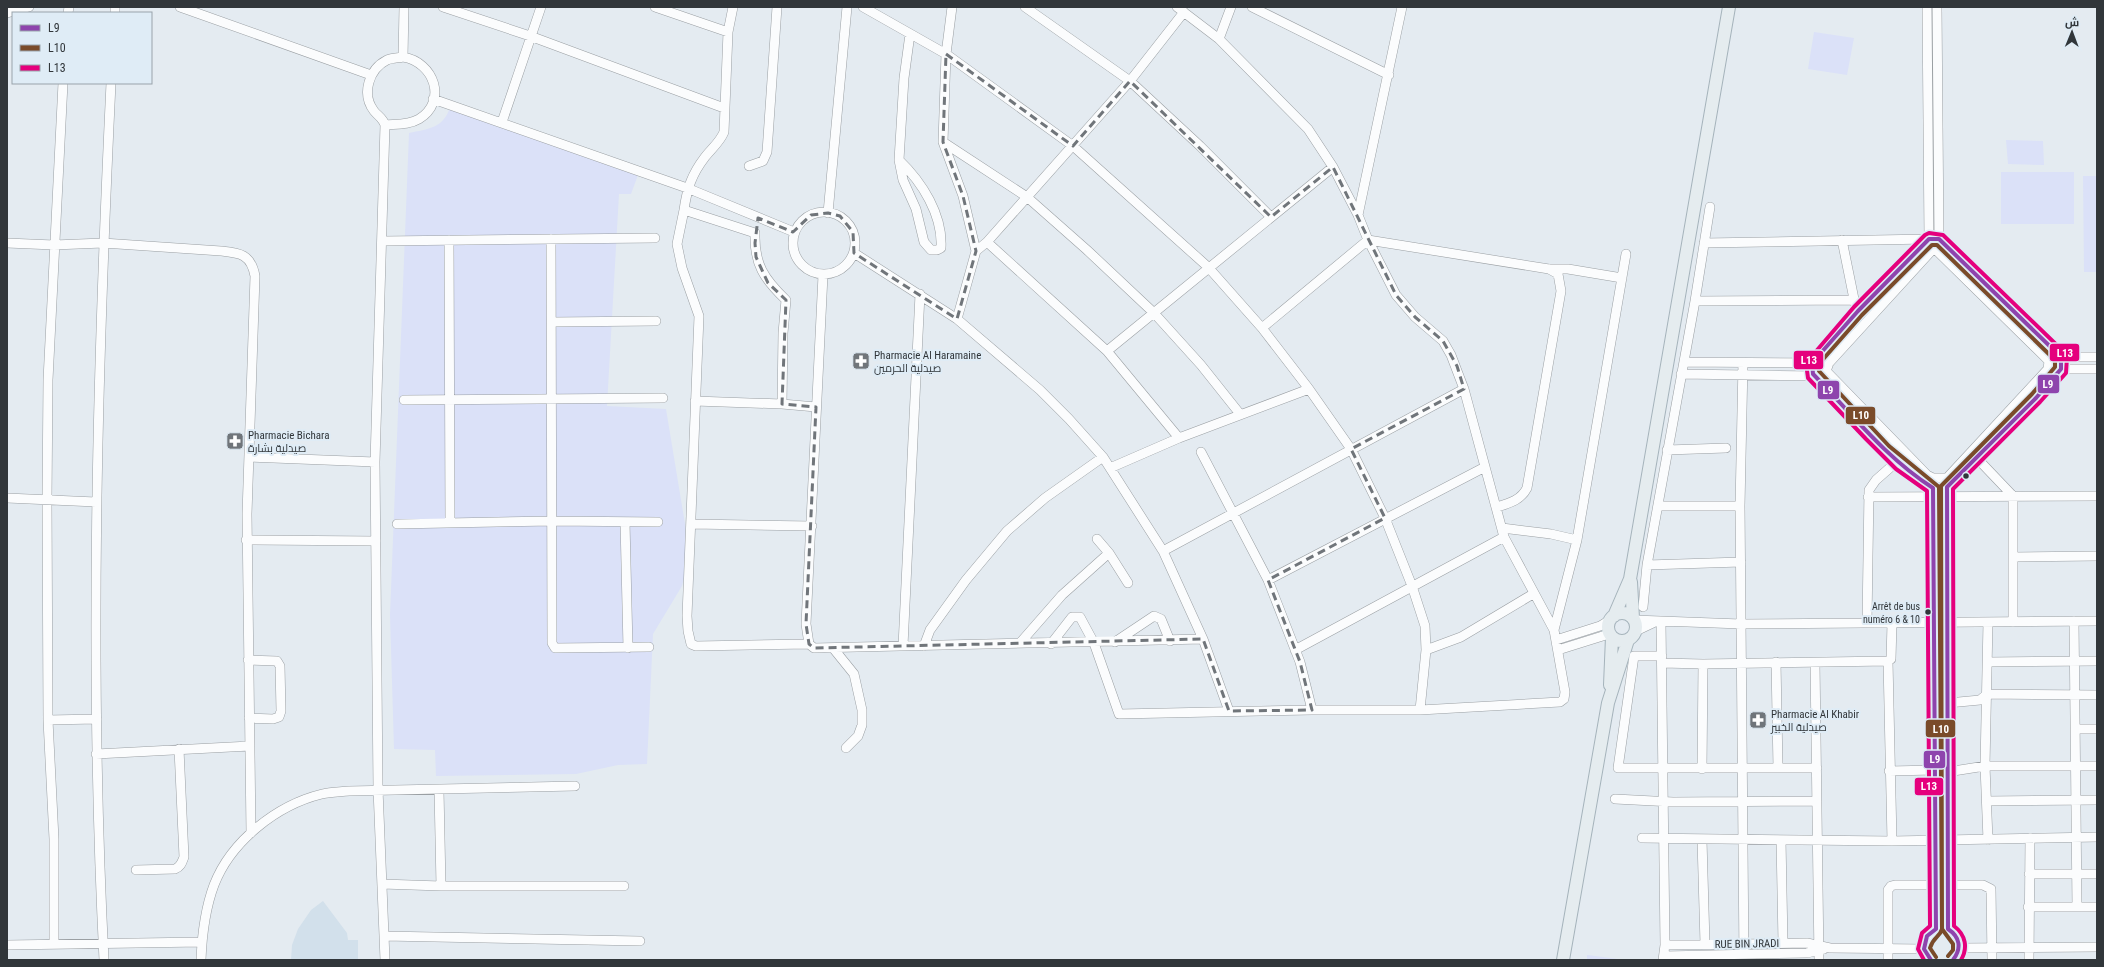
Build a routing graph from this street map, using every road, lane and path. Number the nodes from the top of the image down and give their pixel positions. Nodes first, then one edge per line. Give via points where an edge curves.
1 (29, 7) edge
2 (180, 7) edge
3 (404, 7) edge
4 (443, 7) edge
5 (541, 7) edge
6 (654, 7) edge
7 (733, 7) edge
8 (777, 7) edge
9 (847, 7) edge
10 (863, 7) edge
11 (952, 7) edge
12 (1025, 7) edge
13 (1231, 7) edge
14 (1252, 7) edge
15 (1402, 7) edge
16 (1729, 7) edge
17 (1927, 7) edge
18 (1937, 7) edge
19 (1181, 10) edge
20 (7, 13) edge
21 (728, 32) junction
22 (910, 34) junction
23 (530, 36) junction
24 (1219, 39) junction
25 (946, 54) junction
26 (403, 57) junction
27 (371, 75) junction
28 (1389, 75) junction
29 (1130, 80) junction
30 (63, 84) edge
31 (111, 84) edge
32 (433, 99) junction
33 (724, 108) junction
34 (502, 122) junction
35 (385, 125) junction
36 (943, 142) junction
37 (1073, 146) junction
38 (899, 160) junction
39 (749, 166) dead end
40 (1333, 167) junction
41 (687, 188) junction
42 (1027, 197) junction
43 (1710, 207) dead end
44 (684, 210) junction
45 (828, 212) junction
46 (1358, 215) junction
47 (1271, 216) junction
48 (758, 218) junction
49 (794, 232) junction
50 (755, 233) junction
51 (655, 238) dead end
52 (551, 239) junction
53 (1929, 239) junction
54 (1939, 239) junction
55 (450, 240) junction
56 (1368, 240) junction
57 (1842, 240) junction
58 (383, 241) junction
59 (987, 242) junction
60 (7, 243) edge
61 (103, 243) junction
62 (1704, 243) junction
63 (54, 245) junction
64 (1934, 248) junction
65 (976, 251) junction
66 (854, 253) junction
67 (1626, 254) dead end
68 (1208, 267) junction
69 (1549, 268) junction
70 (823, 275) junction
71 (1622, 278) junction
72 (920, 294) junction
73 (1853, 300) junction
74 (1695, 302) junction
75 (1858, 311) junction
76 (1154, 313) junction
77 (957, 319) junction
78 (656, 320) dead end
79 (552, 322) junction
80 (1262, 328) junction
81 (1107, 351) junction
82 (2061, 357) junction
83 (2097, 357) edge
84 (1684, 362) junction
85 (1743, 363) junction
86 (1812, 363) junction
87 (1829, 363) junction
88 (2049, 365) junction
89 (2061, 369) junction
90 (2097, 369) edge
91 (1681, 374) junction
92 (1743, 375) junction
93 (1815, 376) junction
94 (1831, 377) junction
95 (1309, 389) junction
96 (1464, 389) junction
97 (663, 398) dead end
98 (552, 399) junction
99 (404, 400) dead end
100 (450, 400) junction
101 (695, 401) junction
102 (782, 404) junction
103 (816, 407) junction
104 (1240, 414) junction
105 (1179, 438) junction
106 (1726, 448) dead end
107 (1351, 449) junction
108 (1667, 450) junction
109 (1201, 452) dead end
110 (1906, 454) junction
111 (1973, 454) junction
112 (249, 457) junction
113 (1103, 457) junction
114 (1897, 461) junction
115 (376, 462) junction
116 (1485, 467) junction
117 (1110, 468) junction
118 (1933, 478) junction
119 (1947, 478) junction
120 (1947, 492) junction
121 (1933, 493) junction
122 (2013, 496) junction
123 (2097, 496) edge
124 (1868, 497) junction
125 (7, 498) edge
126 (47, 500) junction
127 (96, 502) junction
128 (1658, 506) junction
129 (1740, 506) junction
130 (1497, 507) junction
131 (1234, 513) junction
132 (1385, 518) junction
133 (553, 521) junction
134 (625, 522) junction
135 (658, 522) dead end
136 (450, 523) junction
137 (397, 524) dead end
138 (692, 524) junction
139 (812, 526) junction
140 (1503, 533) junction
141 (1097, 539) dead end
142 (246, 540) junction
143 (1577, 540) junction
144 (376, 541) junction
145 (1163, 551) junction
146 (1109, 553) junction
147 (2097, 556) edge
148 (2013, 557) junction
149 (1741, 562) junction
150 (1647, 565) junction
151 (1630, 579) junction
152 (1268, 580) junction
153 (1128, 583) dead end
154 (1412, 586) junction
155 (1533, 594) junction
156 (1643, 607) dead end
157 (1612, 618) junction
158 (2074, 621) junction
159 (2097, 621) edge
160 (1658, 622) junction
161 (1935, 622) junction
162 (1948, 622) junction
163 (1988, 622) junction
164 (2014, 622) junction
165 (1867, 623) junction
166 (1892, 623) junction
167 (1741, 624) junction
168 (1633, 628) junction
169 (1554, 630) junction
170 (1610, 636) junction
171 (1203, 639) junction
172 (1556, 640) junction
173 (1170, 641) junction
174 (1115, 642) junction
175 (1020, 643) junction
176 (1094, 643) junction
177 (809, 644) junction
178 (1052, 644) junction
179 (903, 646) junction
180 (924, 646) junction
181 (649, 647) dead end
182 (628, 648) junction
183 (832, 648) junction
184 (1294, 650) junction
185 (1426, 650) junction
186 (1558, 650) junction
187 (248, 660) junction
188 (1662, 660) junction
189 (1888, 660) junction
190 (2074, 661) junction
191 (2097, 661) edge
192 (1776, 662) junction
193 (1988, 662) junction
194 (1815, 663) junction
195 (1703, 664) junction
196 (1742, 664) junction
197 (1609, 694) junction
198 (1987, 694) junction
199 (2075, 694) junction
200 (2097, 694) edge
201 (1948, 703) junction
202 (1312, 710) junction
203 (1420, 710) junction
204 (1229, 711) junction
205 (249, 718) junction
206 (97, 719) junction
207 (48, 720) junction
208 (2075, 729) junction
209 (2097, 729) edge
210 (250, 746) junction
211 (846, 748) dead end
212 (179, 749) junction
213 (96, 754) junction
214 (1985, 766) junction
215 (2075, 766) junction
216 (2097, 766) edge
217 (1742, 767) junction
218 (1778, 768) junction
219 (1817, 768) junction
220 (1662, 769) junction
221 (1702, 769) junction
222 (1935, 770) junction
223 (1889, 771) junction
224 (1947, 772) junction
225 (575, 786) dead end
226 (378, 789) junction
227 (439, 790) junction
228 (1615, 799) dead end
229 (1817, 800) junction
230 (2075, 800) junction
231 (2097, 800) edge
232 (1744, 801) junction
233 (1987, 801) junction
234 (1662, 802) junction
235 (251, 833) junction
236 (2097, 837) edge
237 (1642, 838) dead end
238 (1663, 838) junction
239 (2030, 838) junction
240 (2076, 838) junction
241 (1702, 840) junction
242 (1744, 840) junction
243 (1781, 840) junction
244 (1817, 840) junction
245 (1935, 840) junction
246 (1948, 840) junction
247 (1988, 840) junction
248 (1892, 841) junction
249 (136, 870) dead end
250 (2030, 874) junction
251 (2077, 874) junction
252 (2097, 874) edge
253 (382, 884) junction
254 (441, 886) junction
255 (624, 886) dead end
256 (1936, 886) junction
257 (1948, 886) junction
258 (2077, 907) junction
259 (2097, 907) edge
260 (2028, 908) junction
261 (1936, 929) junction
262 (1948, 929) junction
263 (384, 936) junction
264 (640, 941) dead end
265 (202, 942) junction
266 (54, 943) junction
267 (1783, 943) junction
268 (1705, 944) junction
269 (1744, 944) junction
270 (7, 945) edge
271 (103, 945) junction
272 (1665, 945) junction
273 (2028, 947) junction
274 (2097, 947) edge
275 (1960, 948) junction
276 (1992, 948) junction
277 (1888, 949) junction
278 (1924, 949) junction
279 (1819, 952) edge
280 (1664, 958) edge
281 (1744, 958) edge
282 (104, 960) edge
283 (200, 960) edge
284 (385, 960) edge
285 (1563, 960) edge
286 (1888, 960) edge
287 (1931, 960) edge
288 (1953, 960) edge
289 (1992, 960) edge
290 (2029, 960) edge

1 - 20 street
2 - 27 street
3 - 26 street
4 - 23 street
5 - 23 street
6 - 21 street
7 - 21 street
8 - 39 street via 767,152 763,161
9 - 45 street
10 - 22 street
11 - 25 street
12 - 29 street
13 - 24 street
14 - 28 street
15 - 28 street
16 - 151 main road
17 - 53 street
18 - 54 street
19 - 24 street
19 - 29 street
21 - 33 street
22 - 25 street
22 - 38 street via 904,78
23 - 33 street
23 - 34 street
24 - 40 street via 1308,129
25 - 36 street
25 - 37 street
26 - 27 street via 388,60 378,66
26 - 32 street via 420,62 427,69 435,88
27 - 35 street via 367,87 368,100 374,111 384,119
28 - 46 street
29 - 37 street
29 - 47 street
30 - 63 street
31 - 61 street
32 - 34 street
32 - 35 street via 426,113 420,118 404,124
33 - 41 street via 724,132 721,140 706,156
34 - 41 street
35 - 58 street
36 - 42 street
36 - 65 street via 963,196
37 - 42 street
37 - 68 street
38 - 38 street via 903,180 916,209 924,242 927,247 937,250 941,248 941,241 934,212 915,176
40 - 46 street
40 - 47 street
41 - 44 street
41 - 48 street
42 - 59 street
42 - 76 street
43 - 62 street
44 - 50 street
44 - 101 street via 677,244 682,268 699,316
45 - 49 street via 811,215 803,220
45 - 66 street via 840,216 848,223 856,243
46 - 56 street
47 - 68 street
48 - 49 street
48 - 50 street
49 - 70 street via 793,247 796,258 807,269
50 - 102 street via 756,257 768,283 786,300
51 - 52 street
52 - 55 street
52 - 79 street
53 - 54 street
53 - 57 street
53 - 64 street
53 - 75 street
54 - 64 street
54 - 82 street
55 - 58 street
55 - 100 street
56 - 69 street
56 - 80 street
56 - 96 street via 1404,306 1443,341 1457,366
57 - 62 street
57 - 73 street
58 - 115 street
59 - 65 street
59 - 81 street
60 - 63 street
61 - 63 street
61 - 112 street via 236,253 250,260 255,276
61 - 127 street
62 - 74 street
63 - 126 street via 48,380
64 - 87 street
64 - 88 street
65 - 77 street
66 - 70 street via 842,269
66 - 72 street
67 - 71 street
68 - 76 street
68 - 80 street
69 - 71 street
69 - 130 street via 1558,274 1561,291 1527,488 1516,501
70 - 103 street
71 - 143 street
72 - 77 street
72 - 179 street
73 - 74 street
73 - 75 street
74 - 84 street
75 - 86 street
76 - 81 street
76 - 104 street
77 - 113 street via 1040,390
78 - 79 street
79 - 98 street
80 - 95 street
81 - 105 street
82 - 83 street
82 - 88 street
82 - 89 street
84 - 85 street
84 - 91 street
85 - 86 street
85 - 92 street
86 - 87 street
86 - 93 street via 1812,372
87 - 94 street via 1826,370
88 - 89 street
88 - 111 street
89 - 90 street
89 - 111 street
91 - 92 street
91 - 108 street
92 - 93 street
92 - 129 street
93 - 94 street
93 - 114 street
94 - 110 street
95 - 104 street
95 - 107 street
96 - 107 street
96 - 116 street
97 - 98 street
98 - 100 street
98 - 133 street
99 - 100 street
100 - 136 street
101 - 102 street
101 - 138 street
102 - 103 street
103 - 139 street
104 - 105 street
105 - 117 street
106 - 108 street
107 - 131 street
107 - 132 street
108 - 128 street
109 - 131 street
110 - 114 street
110 - 118 street
111 - 119 street
111 - 120 street
111 - 122 street
112 - 115 street
112 - 142 street
113 - 117 street
113 - 180 street via 1045,498 1007,531 966,580 930,630
114 - 121 street
114 - 124 street via 1871,486
115 - 144 street
116 - 130 street
116 - 132 street
117 - 145 street
118 - 119 street
118 - 121 street
119 - 120 street
120 - 121 street
120 - 122 street
120 - 162 street
121 - 124 street
121 - 161 street
122 - 123 street
122 - 148 street
124 - 165 street
125 - 126 street
126 - 127 street
126 - 207 street
127 - 206 street
128 - 129 street
128 - 150 street
129 - 149 street
130 - 140 street
131 - 145 street
131 - 152 street
132 - 152 street
132 - 154 street
133 - 134 street
133 - 136 street
133 - 182 street via 552,643 555,648
134 - 135 street
134 - 182 street
136 - 137 street
138 - 139 street
138 - 177 street via 687,616 691,644 720,647
139 - 177 street via 806,624
140 - 143 street via 1551,534
140 - 154 street
140 - 155 street
141 - 146 street
142 - 144 street
142 - 187 street
143 - 169 street
144 - 226 street
145 - 171 street
146 - 153 street
146 - 175 street via 1062,595
147 - 148 street
148 - 164 street
149 - 150 street
149 - 167 street
150 - 156 street
151 - 157 main road
151 - 168 main road
152 - 184 street
154 - 184 street
154 - 185 street via 1425,626
155 - 169 street
155 - 185 street via 1461,637
157 - 168 main road via 1624,613
157 - 170 main road via 1608,629
157 - 172 street via 1600,626
158 - 159 street
158 - 164 street
158 - 190 street
160 - 167 street
160 - 168 street
160 - 188 street
161 - 162 street
161 - 166 street
161 - 222 street
162 - 163 street
162 - 201 street
163 - 164 street
163 - 193 street
165 - 166 street
165 - 167 street
166 - 189 street via 1891,658
167 - 196 street
168 - 170 main road via 1616,641
168 - 197 main road
169 - 172 street
170 - 186 street
170 - 197 main road
171 - 173 street
171 - 204 street
172 - 186 street
173 - 174 street
173 - 174 street via 1160,619 1154,616
174 - 176 street
175 - 178 street
175 - 180 street
176 - 178 street
176 - 178 street via 1077,616 1072,617
176 - 204 street via 1119,714
177 - 183 street via 814,648
179 - 180 street
179 - 183 street
181 - 182 street
183 - 211 street via 854,674 862,710 862,725 858,736
184 - 202 street via 1300,662
185 - 203 street
186 - 203 street via 1565,692 1564,699 1560,702
187 - 205 street
187 - 205 street via 277,661 280,666 281,711 279,717 273,719
188 - 195 street
188 - 220 street
188 - 220 street via 1634,656 1617,765 1618,768
189 - 194 street
189 - 223 street
190 - 191 street
190 - 193 street
190 - 199 street
192 - 194 street
192 - 196 street
192 - 218 street
193 - 198 street
194 - 219 street
195 - 196 street
195 - 221 street
196 - 217 street
197 - 285 main road
198 - 199 street
198 - 201 street via 1980,700
198 - 214 street
199 - 200 street
199 - 208 street
201 - 224 street
202 - 203 street
202 - 204 street
205 - 210 street
206 - 207 street
206 - 213 street
207 - 266 street via 54,839
208 - 209 street
208 - 215 street
210 - 212 street
210 - 235 street
212 - 213 street
212 - 249 street via 182,862 175,869
213 - 271 street
214 - 215 street
214 - 224 street
214 - 233 street
215 - 216 street
215 - 230 street
217 - 218 street
217 - 221 street
217 - 232 street
218 - 219 street
219 - 229 street
220 - 221 street
220 - 234 street
222 - 223 street
222 - 245 street
223 - 248 street
224 - 246 street
225 - 227 street
226 - 227 street
226 - 235 street via 323,794 305,800 291,805
226 - 253 street
227 - 254 street
228 - 234 street
229 - 232 street
229 - 244 street
230 - 231 street
230 - 233 street
230 - 240 street
232 - 234 street
232 - 242 street
233 - 247 street
234 - 238 street
235 - 265 street via 233,854 214,885
236 - 240 street
237 - 238 street
238 - 241 street
238 - 272 street
239 - 240 street
239 - 247 street
239 - 250 street
240 - 251 street
241 - 242 street
241 - 268 street
242 - 243 street
242 - 269 street
243 - 244 street
243 - 267 street
244 - 248 street
244 - 279 street
245 - 246 street
245 - 248 street
245 - 256 street
246 - 247 street
246 - 257 street
250 - 251 street
250 - 260 street
251 - 252 street
251 - 258 street
253 - 254 street
253 - 263 street
254 - 255 street
256 - 257 street
256 - 261 street
256 - 277 street via 1895,885 1889,888
257 - 262 street
257 - 276 street via 1991,888
258 - 259 street
258 - 260 street
260 - 273 street
261 - 262 street
261 - 278 street via 1927,936
262 - 275 street via 1957,937
263 - 264 street
263 - 284 street
265 - 271 street
265 - 283 street
266 - 270 street
266 - 271 street
267 - 269 street, RUE BIN JRADI
267 - 279 street, RUE BIN JRADI via 1807,943
268 - 269 street, RUE BIN JRADI
268 - 272 street, RUE BIN JRADI
269 - 281 street
271 - 282 street
272 - 280 street
273 - 274 street
273 - 276 street
273 - 290 street
275 - 276 street
275 - 288 street
276 - 289 street
277 - 278 street, RUE BIN JRADI
277 - 279 street, RUE BIN JRADI via 1830,948
277 - 286 street
278 - 287 street
279 - 281 street, RUE BIN JRADI
280 - 281 street, RUE BIN JRADI

